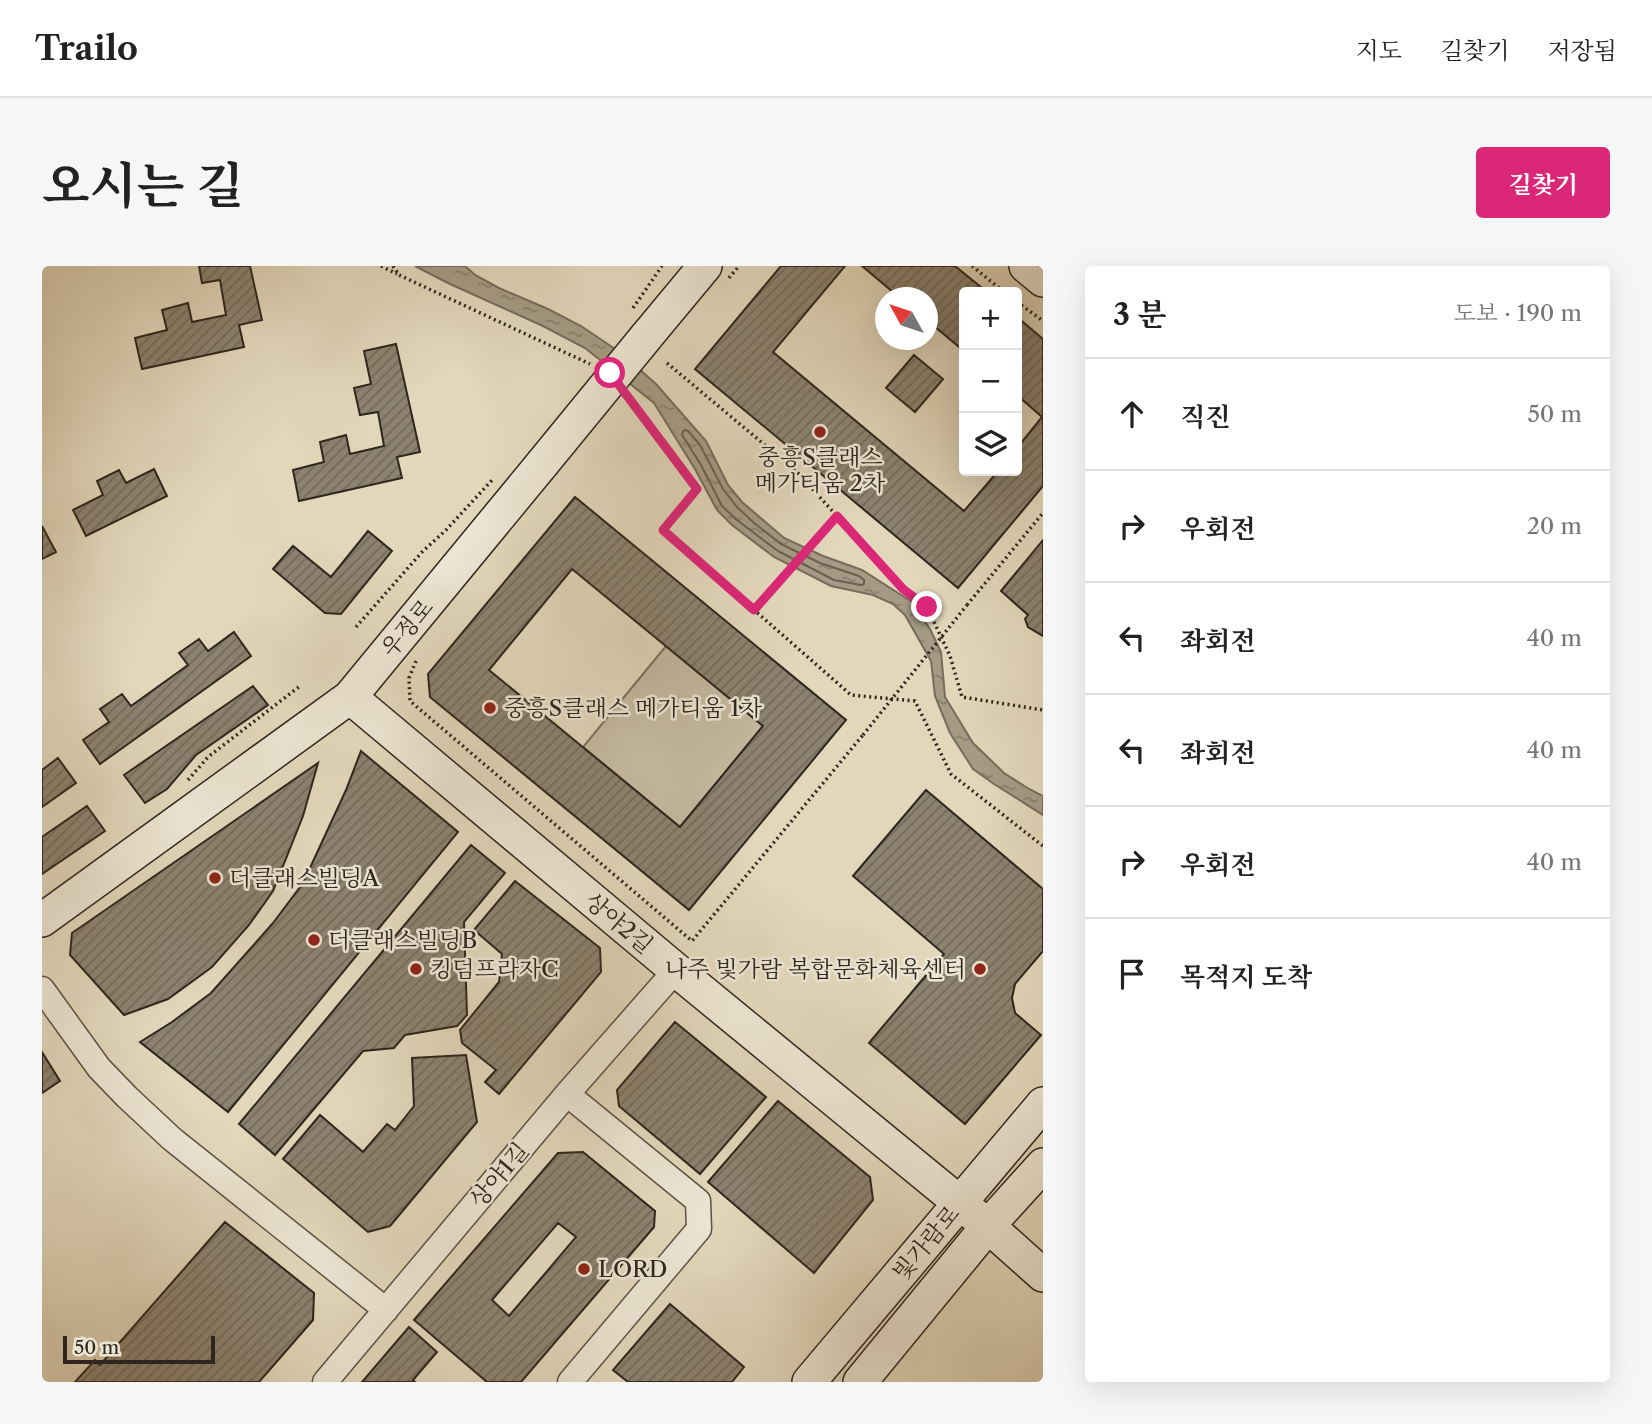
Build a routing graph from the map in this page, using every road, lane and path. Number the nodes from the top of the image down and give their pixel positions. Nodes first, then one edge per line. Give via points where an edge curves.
1 (381, 266) edge
2 (393, 266) edge
3 (662, 266) edge
4 (705, 266) edge
5 (972, 266) edge
6 (1027, 266) edge
7 (399, 275) junction
8 (1043, 280) edge
9 (998, 287) edge
10 (1022, 306) edge
11 (1043, 321) edge
12 (639, 323) junction
13 (667, 363) dead end
14 (597, 368) dead end
15 (626, 395) dead end
16 (493, 478) dead end
17 (1043, 513) edge
18 (837, 516) junction
19 (754, 610) junction
20 (356, 627) dead end
21 (416, 662) dead end
22 (300, 686) dead end
23 (350, 697) junction
24 (1043, 710) edge
25 (183, 786) dead end
26 (1043, 846) edge
27 (42, 920) edge
28 (676, 970) junction
29 (42, 989) edge
30 (566, 1094) junction
31 (1043, 1104) edge
32 (1043, 1165) edge
33 (960, 1202) junction
34 (988, 1226) junction
35 (1043, 1275) edge
36 (386, 1310) junction
37 (325, 1382) edge
38 (570, 1382) edge
39 (809, 1382) edge
40 (860, 1382) edge

1 - 7 path
2 - 7 path
3 - 12 path
4 - 12 street, 우정로
5 - 9 path
6 - 8 street
7 - 14 path
10 - 11 path
12 - 23 street, 우정로, bridge via 542,464
13 - 18 path via 796,472
15 - 19 path via 697,489 663,530
16 - 20 path
17 - 21 path, bridge via 692,942 410,701 409,678
18 - 19 path
18 - 24 path via 903,589 927,607 950,656 962,697
19 - 26 path via 851,695 915,701 951,775
22 - 25 path via 208,757
23 - 27 street, 우정로
23 - 28 street, 상야2길
28 - 30 street, 상야1길
28 - 33 street, 상야2길
29 - 36 street via 99,1068 172,1139
30 - 36 street, 상야1길
30 - 38 street via 698,1201 699,1228
31 - 33 street, 빛가람로
32 - 34 street, 빛가람로
33 - 34 street, 상야2길
33 - 39 street, 빛가람로
34 - 35 street, 상야2길
34 - 40 street, 빛가람로
36 - 37 street, 상야1길

